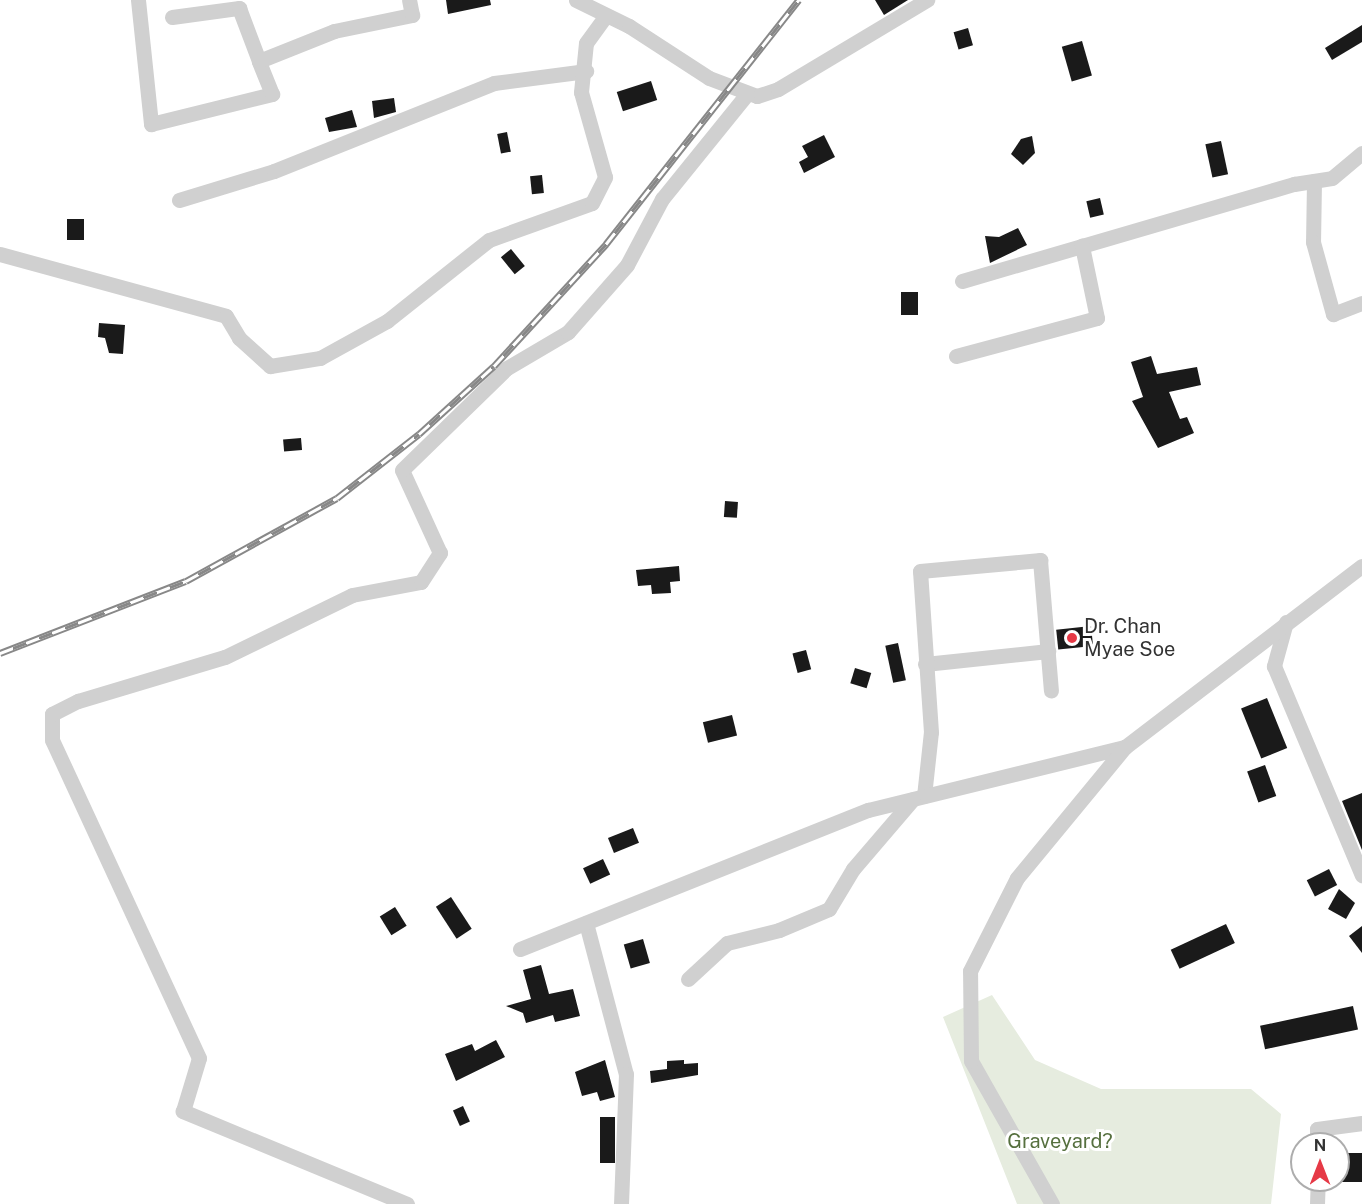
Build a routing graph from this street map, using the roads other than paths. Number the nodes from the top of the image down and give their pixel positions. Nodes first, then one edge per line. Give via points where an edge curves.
1 (138, 0) edge
2 (409, 0) edge
3 (576, 0) edge
4 (927, 0) edge
5 (172, 17) dead end
6 (605, 17) junction
7 (259, 61) junction
8 (586, 71) junction
9 (747, 94) junction
10 (1362, 153) edge
11 (1314, 181) junction
12 (179, 200) dead end
13 (1082, 246) junction
14 (0, 254) edge
15 (962, 281) dead end
16 (1362, 303) edge
17 (956, 356) dead end
18 (1362, 566) edge
19 (1286, 622) junction
20 (1048, 651) junction
21 (925, 664) junction
22 (1051, 691) dead end
23 (1125, 747) junction
24 (918, 798) junction
25 (1362, 875) edge
26 (586, 923) junction
27 (520, 949) dead end
28 (688, 979) dead end
29 (1362, 1123) edge
30 (1317, 1132) edge
31 (407, 1204) edge
32 (621, 1204) edge
33 (1052, 1204) edge

1 - 7 street via 151,124 272,94
2 - 7 street via 412,15 334,31
3 - 6 street
4 - 9 street via 778,89
5 - 7 street via 238,8
6 - 8 street via 586,43
6 - 9 street via 629,26 710,78
8 - 12 street via 495,83 274,171
8 - 14 street via 581,92 605,177 592,203 489,240 387,321 320,358 270,366 239,338 226,316
9 - 31 street via 662,199 627,266 568,332 507,368 402,470 440,553 422,582 352,596 225,657 78,700 52,714 52,740 199,1058 183,1111
10 - 11 street via 1332,178
11 - 13 street
11 - 16 street via 1313,242 1333,314
13 - 15 street
13 - 17 street via 1097,318
18 - 19 street
19 - 23 street
19 - 25 street via 1274,666
20 - 21 street
20 - 21 street via 1040,560 920,571
20 - 22 street
21 - 24 street via 931,732
23 - 24 street
23 - 33 street via 1017,878 970,971 971,1061
24 - 26 street via 868,810
24 - 28 street via 854,869 829,909 779,930 727,944
26 - 27 street
26 - 32 street via 626,1074
29 - 30 street

